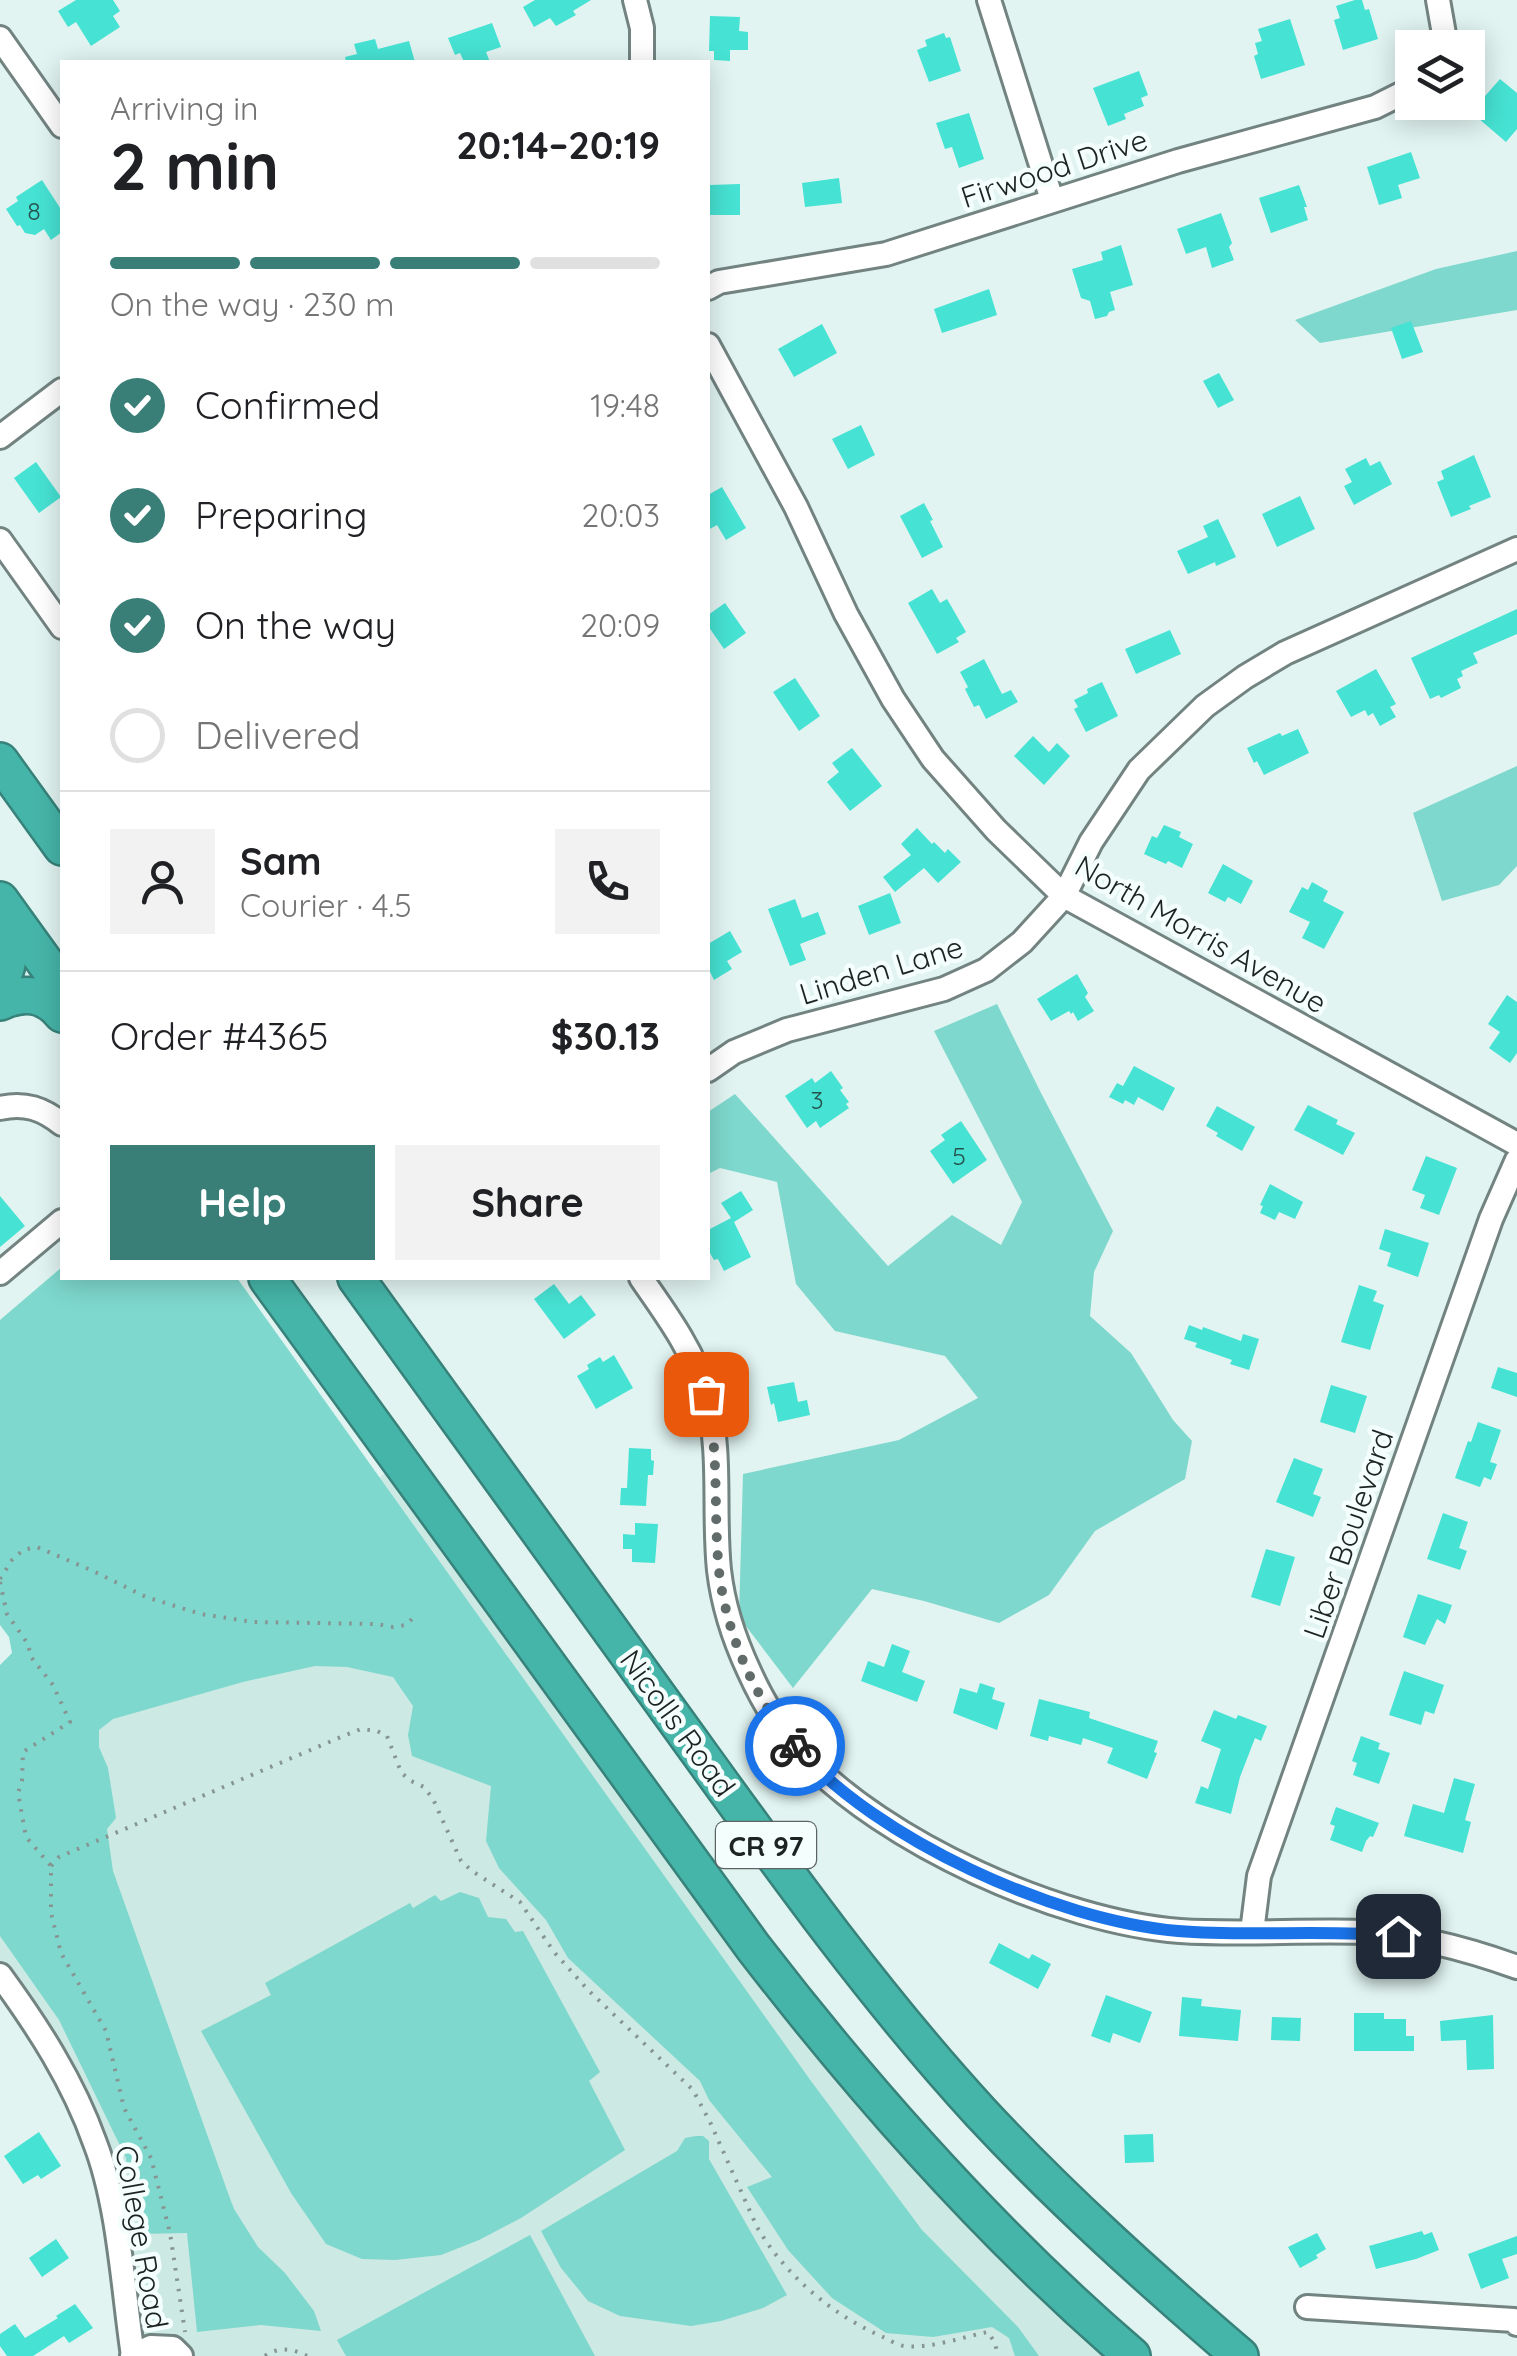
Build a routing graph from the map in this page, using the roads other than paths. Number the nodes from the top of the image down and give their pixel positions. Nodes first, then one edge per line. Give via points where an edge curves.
1 (635, 0) edge
2 (989, 0) edge
3 (1438, 0) edge
4 (1443, 30) edge
5 (0, 38) edge
6 (642, 60) edge
7 (1395, 97) edge
8 (60, 123) edge
9 (1052, 200) junction
10 (710, 287) edge
11 (710, 349) edge
12 (60, 391) edge
13 (0, 436) edge
14 (0, 540) edge
15 (1517, 550) edge
16 (60, 624) edge
17 (0, 761) edge
18 (0, 786) edge
19 (60, 845) edge
20 (60, 868) edge
21 (1064, 896) junction
22 (0, 900) edge
23 (0, 926) edge
24 (0, 983) edge
25 (60, 983) edge
26 (0, 1002) edge
27 (60, 1012) edge
28 (710, 1069) edge
29 (0, 1108) edge
30 (60, 1122) edge
31 (1517, 1144) edge
32 (1517, 1160) edge
33 (60, 1223) edge
34 (0, 1273) edge
35 (267, 1280) edge
36 (357, 1280) edge
37 (642, 1280) edge
38 (1252, 1932) junction
39 (1517, 1967) edge
40 (0, 1974) edge
41 (1307, 2307) dead end
42 (1517, 2324) edge
43 (180, 2347) edge
44 (133, 2356) edge
45 (1132, 2356) edge
46 (1240, 2356) edge

1 - 6 street
2 - 9 street
3 - 4 street
5 - 8 street
7 - 9 street, Firwood Drive
9 - 10 street, Firwood Drive via 886,254
11 - 21 street, North Morris Avenue via 846,614 934,760
12 - 13 street
14 - 16 street
15 - 21 street, Linden Lane via 1284,653 1205,706 1139,770
17 - 19 highway
18 - 20 highway
21 - 28 street, Linden Lane via 986,970 944,989 786,1030
21 - 31 street, North Morris Avenue
22 - 25 highway
23 - 24 highway via 9,948
26 - 27 highway via 40,996
29 - 30 street via 45,1110
32 - 38 street, Liber Boulevard via 1260,1876
33 - 34 street
35 - 45 highway, CR 97 via 795,2002 980,2214
36 - 46 highway, Nicolls Road / CR 97 via 890,2008 1030,2164
37 - 38 street via 687,1349 706,1394 723,1594 736,1641 784,1733 867,1808 1020,1891 1142,1926
38 - 39 street via 1398,1936
40 - 44 street, College Road via 61,2066 96,2144 113,2209
41 - 42 street
43 - 44 street via 151,2347

